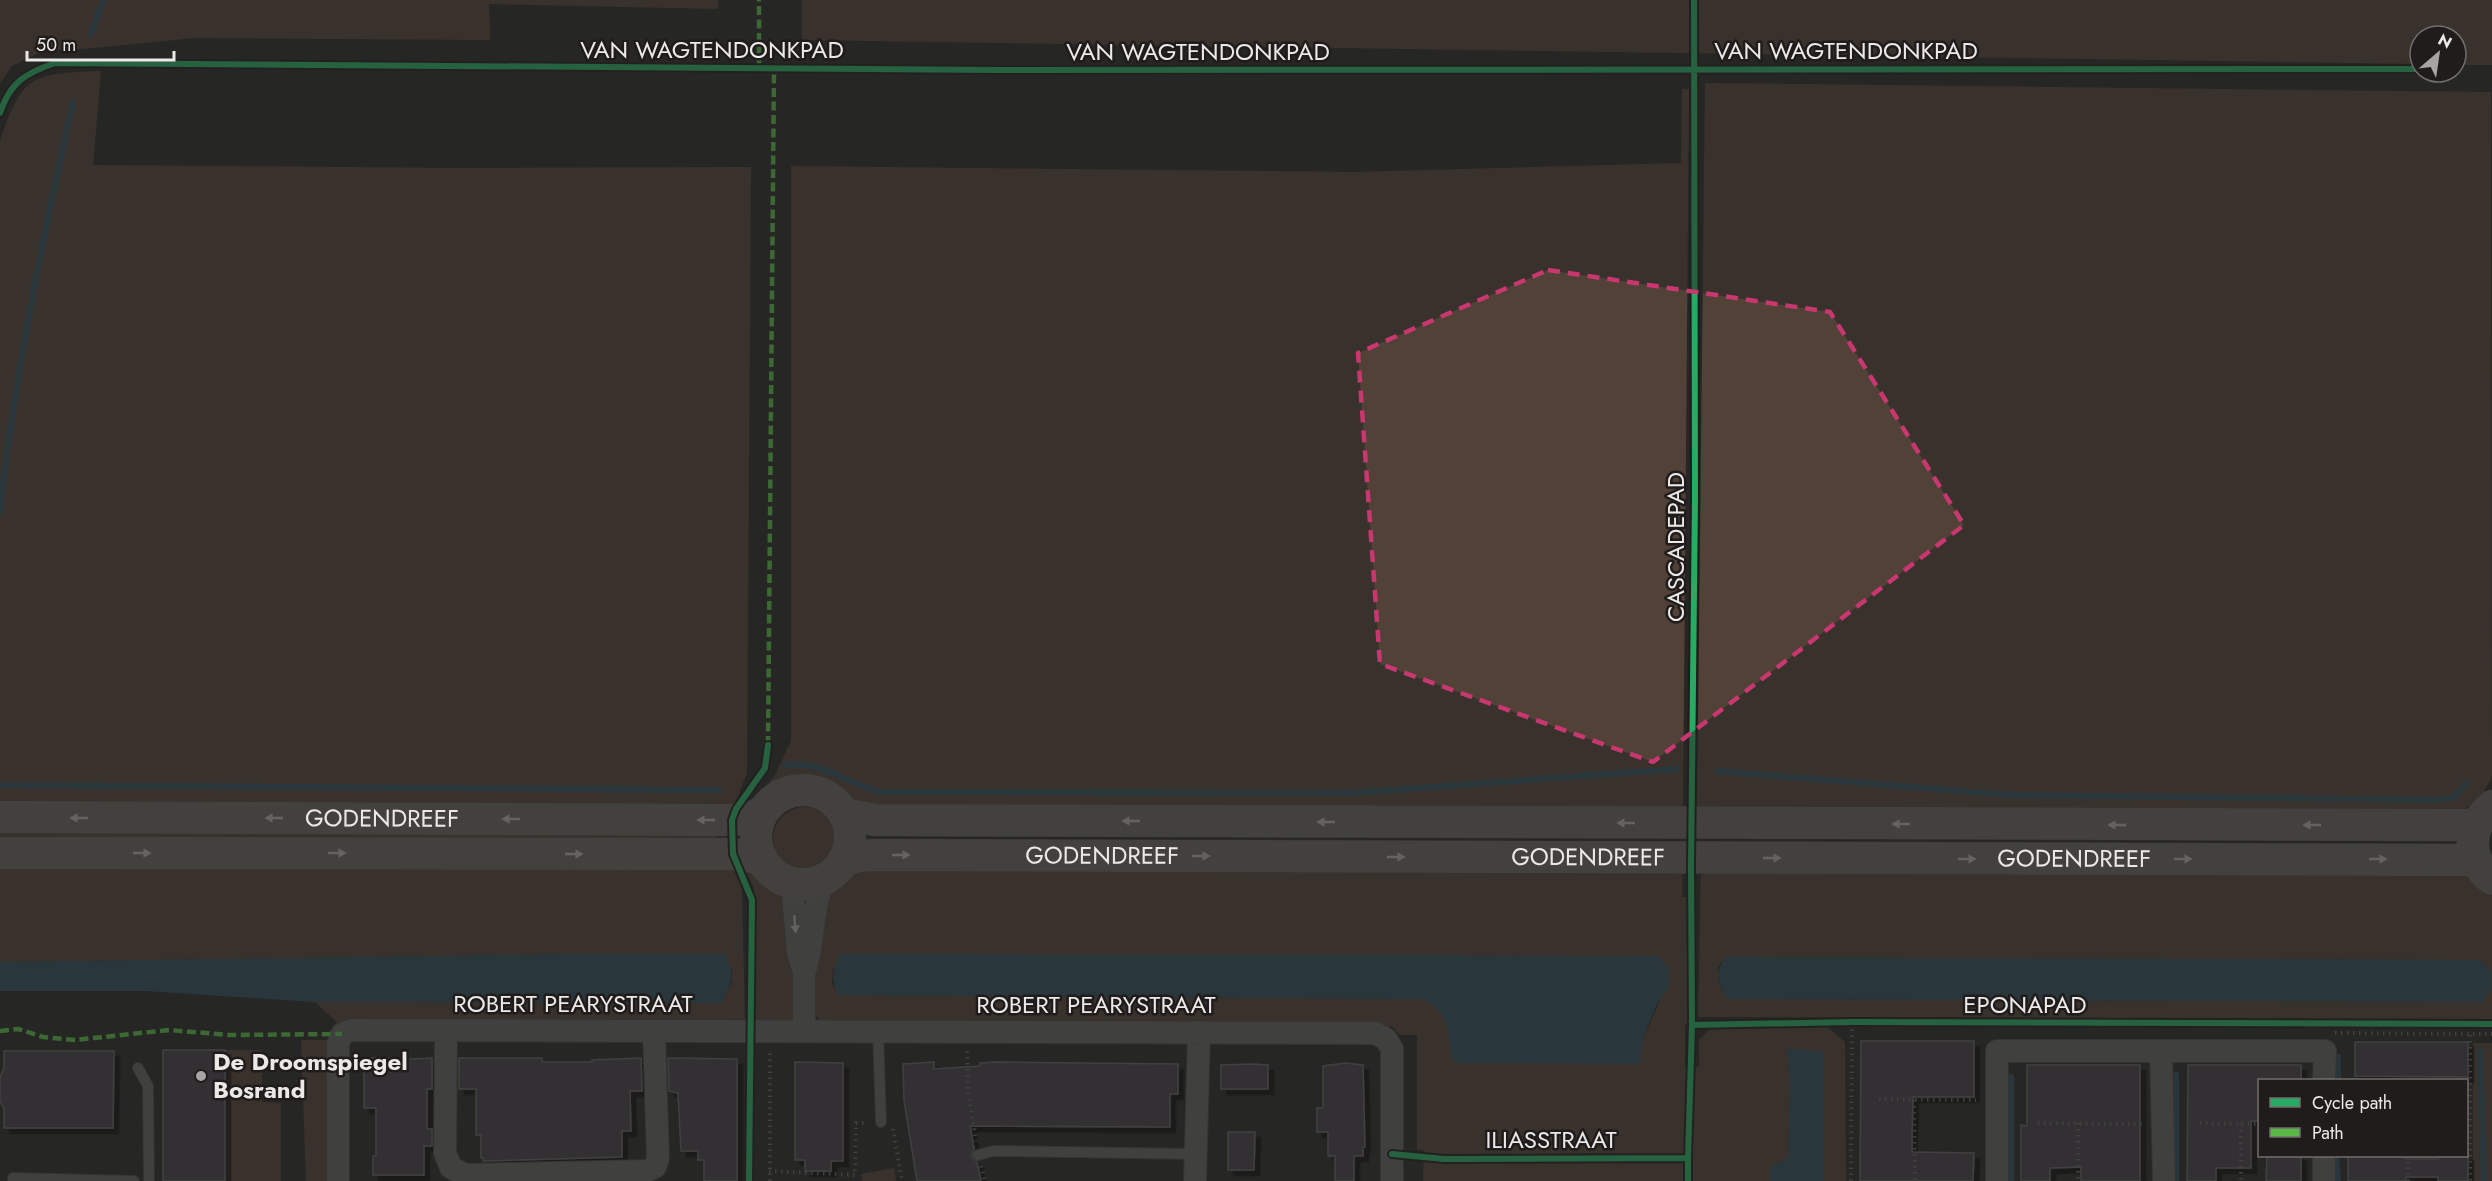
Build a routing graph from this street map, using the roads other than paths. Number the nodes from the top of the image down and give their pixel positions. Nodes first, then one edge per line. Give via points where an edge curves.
1 (763, 812) junction
2 (844, 814) junction
3 (2484, 815) edge
4 (0, 817) edge
5 (0, 853) edge
6 (772, 869) junction
7 (835, 869) junction
8 (2484, 869) edge
9 (804, 973) junction
10 (446, 1030) junction
11 (654, 1031) junction
12 (804, 1031) junction
13 (878, 1031) junction
14 (1199, 1032) junction
15 (2162, 1051) junction
16 (138, 1068) dead end
17 (2324, 1079) edge
18 (881, 1122) road end
19 (1195, 1154) junction
20 (978, 1155) road end
21 (2324, 1157) edge
22 (13, 1181) edge
23 (134, 1181) edge
24 (149, 1181) edge
25 (338, 1181) edge
26 (1195, 1181) edge
27 (1392, 1181) edge
28 (1997, 1181) edge
29 (2164, 1181) edge
30 (2324, 1181) edge

1 - 2 main road via 780,796 804,790 827,797
1 -> 4 main road, GODENDREEF via 732,820
1 - 6 main road via 756,836 758,848
3 -> 2 main road, GODENDREEF via 1699,824 875,820
2 - 7 main road via 850,837
3 - 8 main road via 2472,848
5 -> 6 main road, GODENDREEF via 733,854
6 - 7 main road via 804,883
6 -> 9 street via 793,895 798,953
7 -> 8 main road, GODENDREEF via 858,856 874,855 1699,858
7 - 9 street via 818,897 812,952
9 - 12 street
10 - 11 street, ROBERT PEARYSTRAAT
10 - 11 street via 444,1153 451,1168 466,1175 647,1171 655,1167 658,1160
10 - 25 street, ROBERT PEARYSTRAAT via 351,1030 342,1034 338,1044
11 - 12 street, ROBERT PEARYSTRAAT
12 - 13 street, ROBERT PEARYSTRAAT
13 - 14 street, ROBERT PEARYSTRAAT
13 - 18 lane
14 - 19 street
14 - 27 street, ROBERT PEARYSTRAAT via 1375,1033 1386,1039 1392,1049
15 - 17 street via 2325,1042
15 - 28 street via 1997,1051
15 - 29 street
16 - 24 lane via 148,1086
19 - 20 lane via 993,1151
19 - 26 street
21 - 30 street
22 - 23 lane

